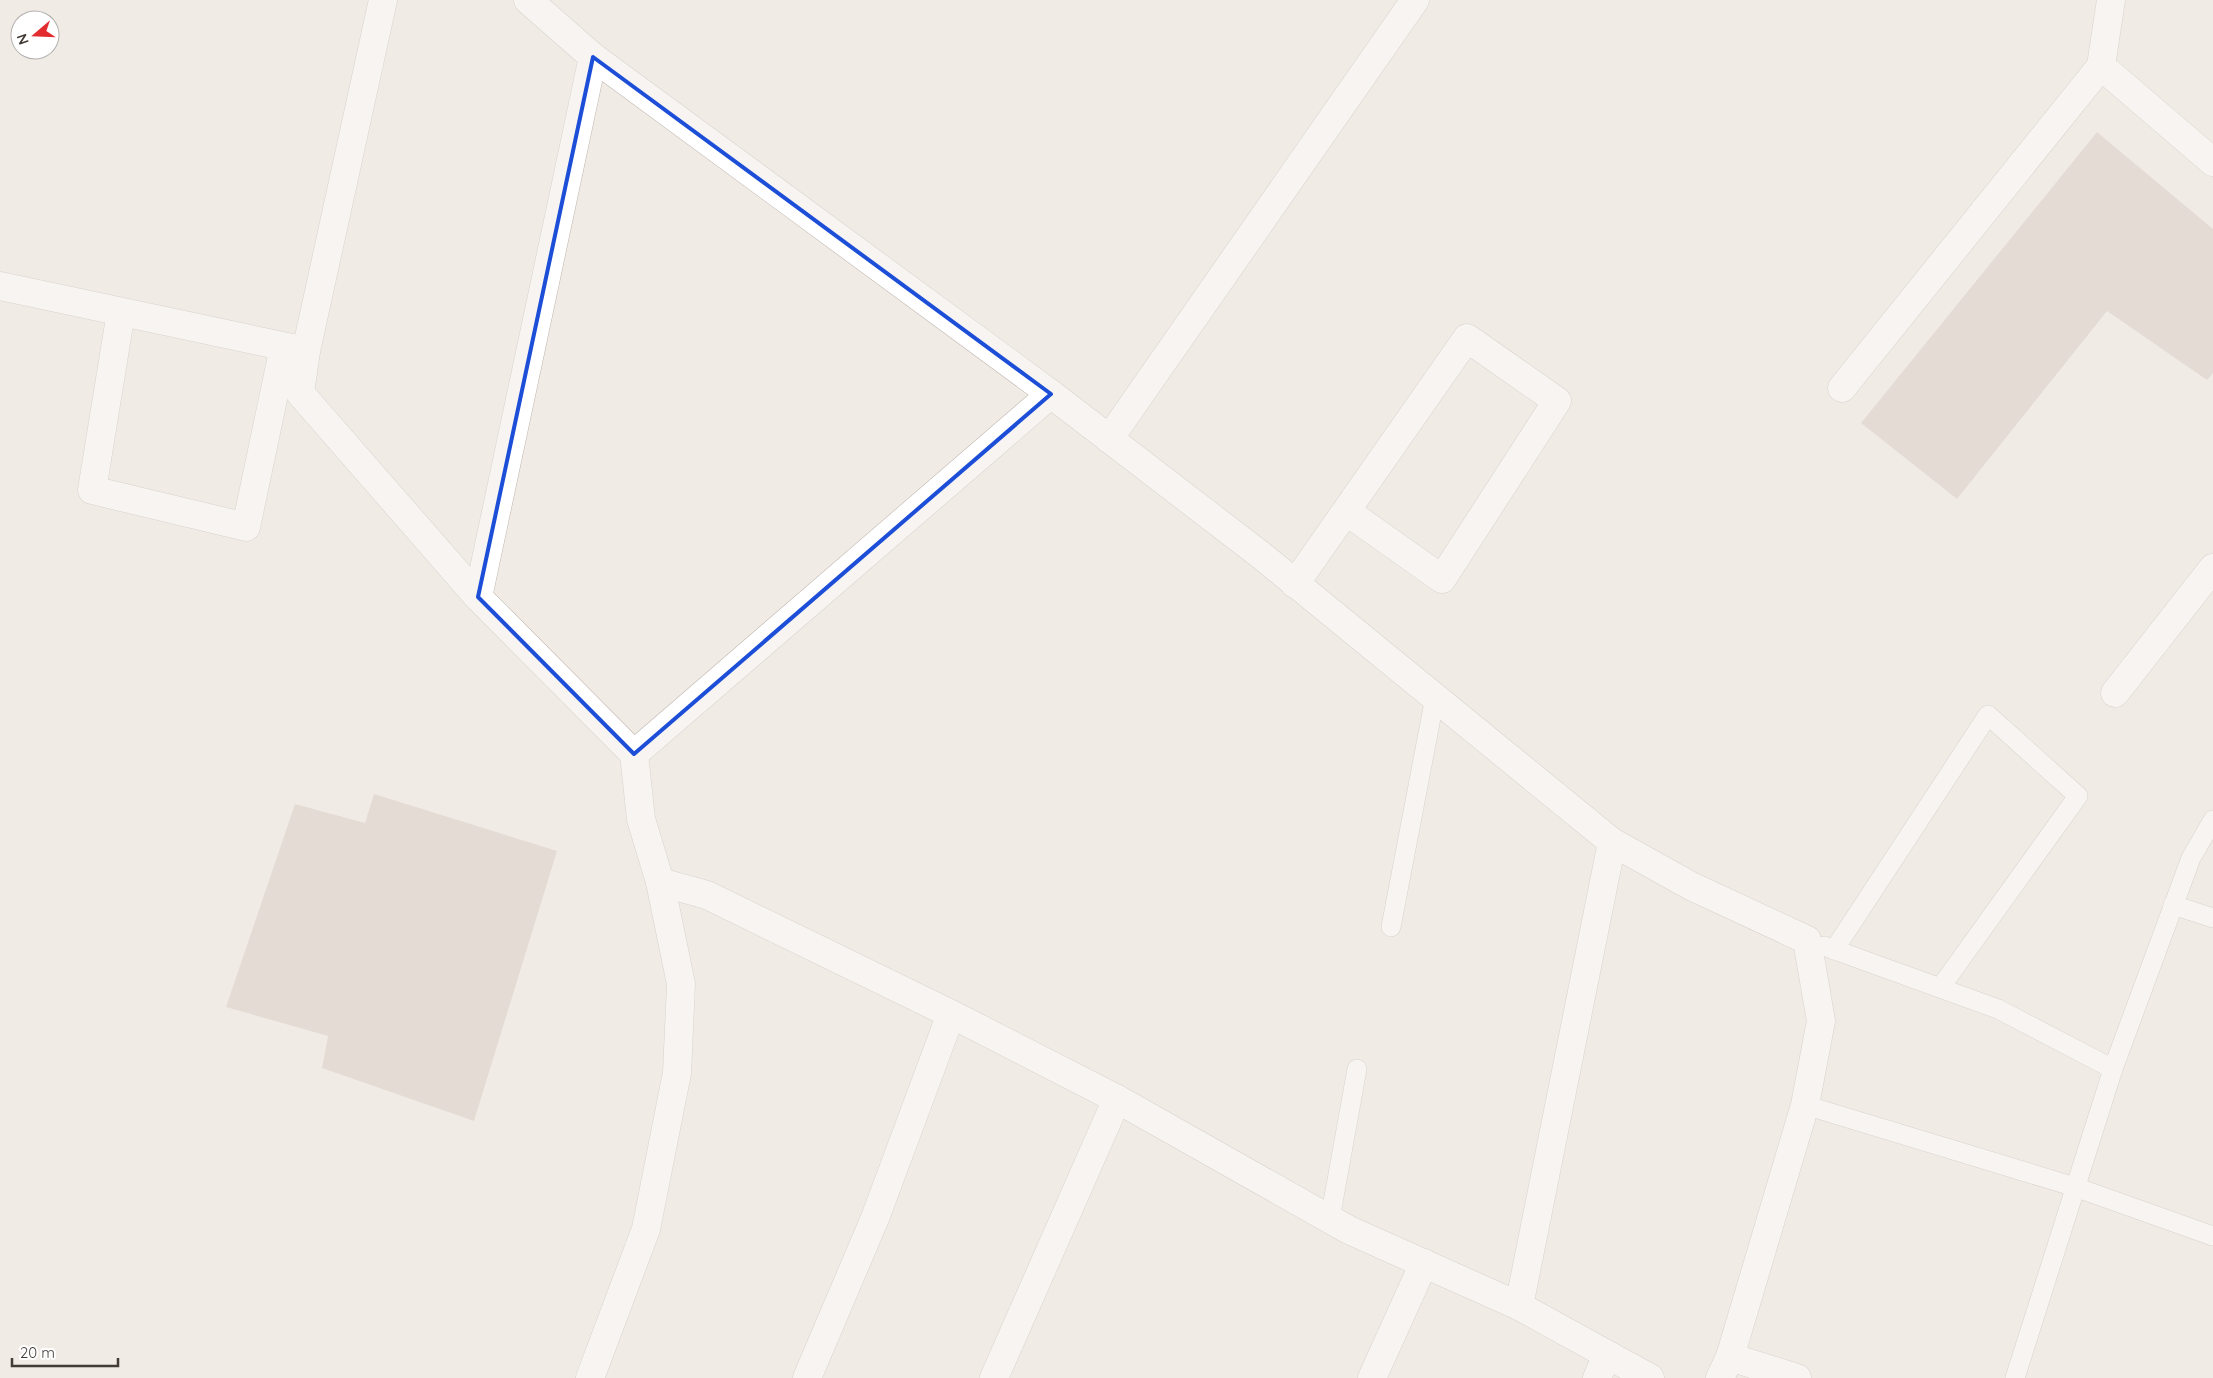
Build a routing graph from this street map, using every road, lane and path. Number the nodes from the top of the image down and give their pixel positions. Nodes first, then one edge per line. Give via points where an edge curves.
1 (383, 0) edge
2 (528, 0) edge
3 (1415, 0) edge
4 (2111, 0) edge
5 (593, 57) junction
6 (2101, 66) junction
7 (2213, 162) edge
8 (0, 286) edge
9 (121, 312) junction
10 (295, 349) junction
11 (1842, 388) dead end
12 (1050, 394) junction
13 (1109, 439) junction
14 (1346, 511) junction
15 (2213, 568) edge
16 (1296, 584) junction
17 (478, 597) junction
18 (2115, 693) dead end
19 (1435, 697) junction
20 (634, 754) junction
21 (2213, 820) edge
22 (1612, 842) junction
23 (660, 882) junction
24 (2173, 905) junction
25 (2213, 918) edge
26 (1391, 926) dead end
27 (1807, 940) junction
28 (1834, 950) junction
29 (1940, 988) junction
30 (951, 1014) junction
31 (1357, 1069) dead end
32 (2113, 1069) junction
33 (1117, 1099) junction
34 (1805, 1105) junction
35 (2075, 1188) junction
36 (1330, 1219) junction
37 (2213, 1236) edge
38 (1424, 1263) junction
39 (1519, 1306) junction
40 (1602, 1366) edge
41 (1725, 1368) edge
42 (590, 1378) edge
43 (807, 1378) edge
44 (994, 1378) edge
45 (1372, 1378) edge
46 (1650, 1378) edge
47 (1797, 1378) edge
48 (2015, 1378) edge

1 - 10 street
2 - 5 street
3 - 13 street
4 - 6 street
5 - 12 street
5 - 17 street
6 - 7 street
6 - 11 street
8 - 9 street
9 - 10 street
9 - 10 street via 92,490 246,527
10 - 17 street via 300,393
12 - 13 street
12 - 20 street
13 - 16 street
14 - 14 street via 1467,338 1558,402 1442,580
14 - 16 street
15 - 18 street
16 - 19 street
17 - 20 street
19 - 22 street
19 - 26 lane
20 - 23 street via 641,819
21 - 24 lane via 2191,858
22 - 27 street via 1691,886
22 - 39 street
23 - 30 street via 707,895
23 - 42 street via 681,984 677,1073 646,1228
24 - 25 lane
24 - 32 lane
27 - 28 lane
27 - 34 street via 1821,1021
28 - 29 lane
28 - 29 lane via 1988,715 2078,796
29 - 32 lane via 1998,1009
30 - 33 street
30 - 43 street via 875,1218
31 - 36 lane
32 - 35 lane
33 - 36 street
33 - 44 street
34 - 35 lane
34 - 41 street
35 - 37 lane
35 - 48 lane
36 - 38 street
38 - 39 street
38 - 45 street
39 - 40 street
40 - 46 street
41 - 47 street

